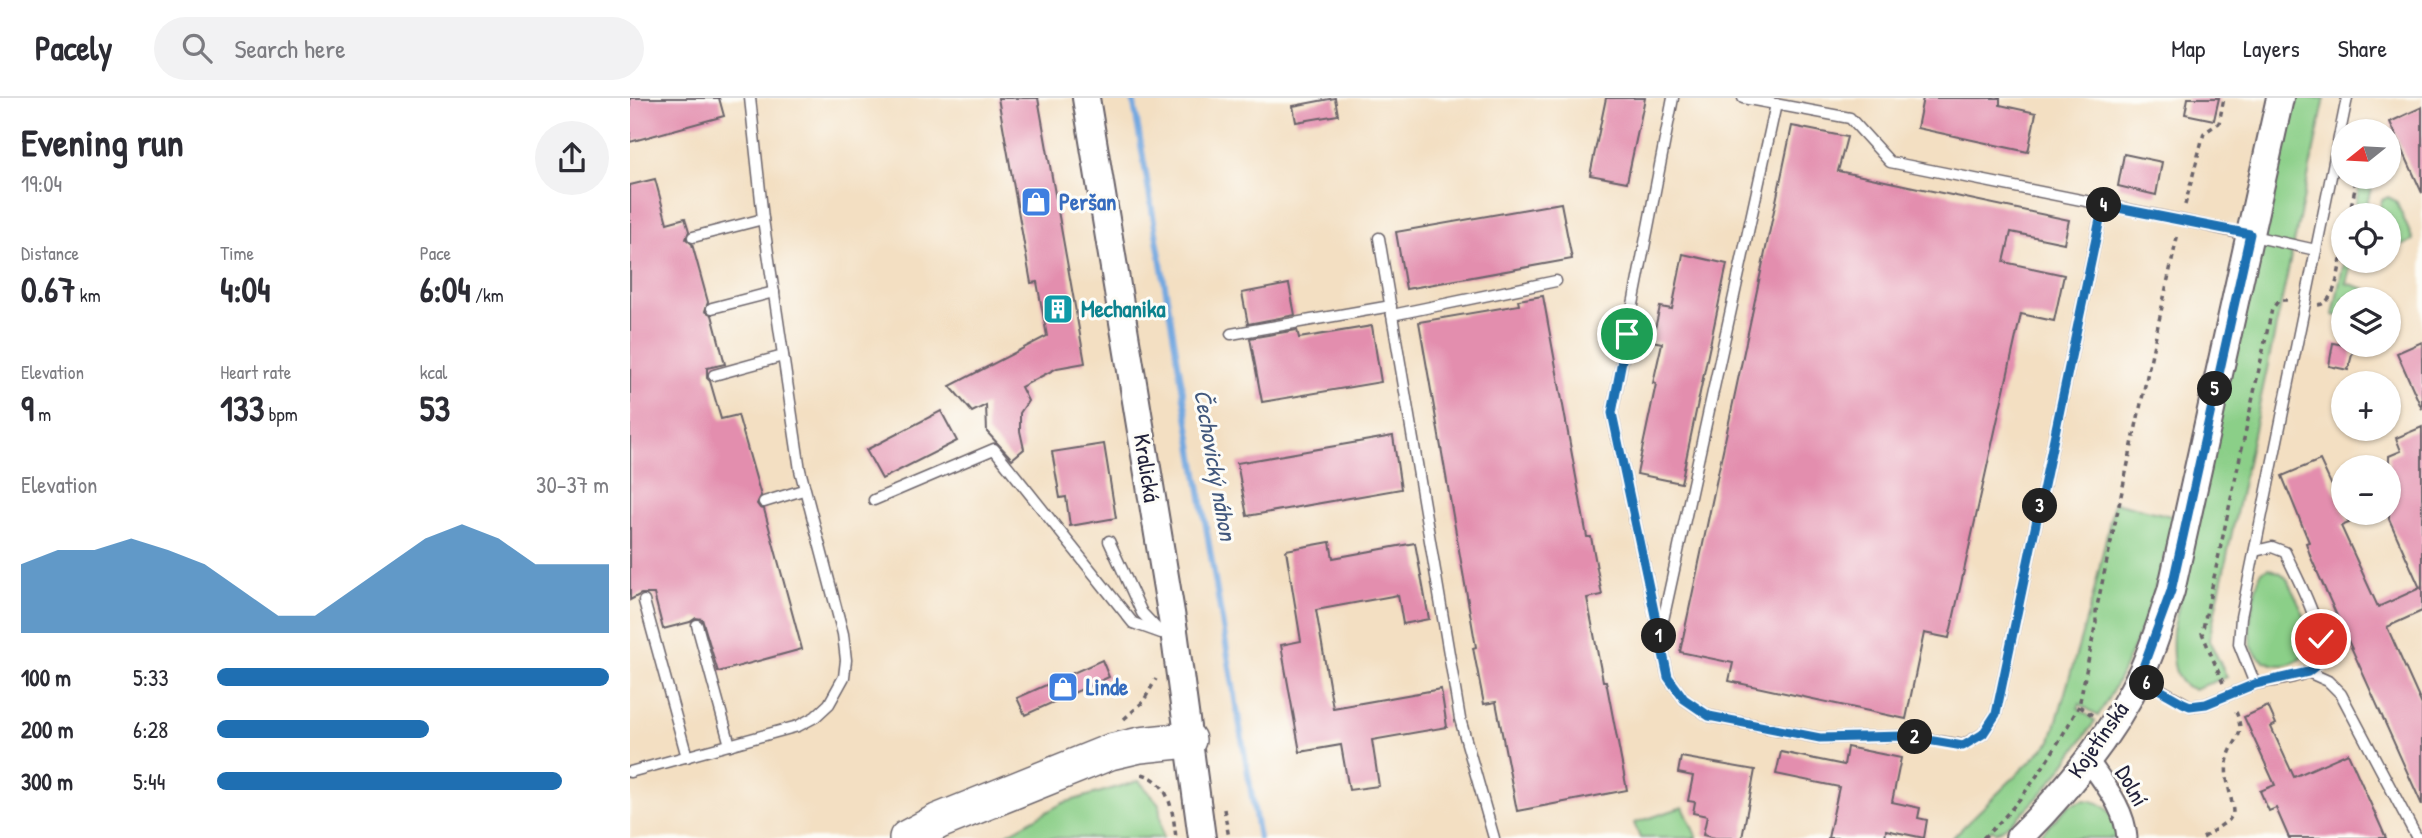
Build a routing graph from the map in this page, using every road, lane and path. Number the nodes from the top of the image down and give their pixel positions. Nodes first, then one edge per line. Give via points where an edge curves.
1 (750, 98) edge
2 (1086, 98) edge
3 (1673, 98) edge
4 (1743, 98) edge
5 (2224, 98) edge
6 (2280, 98) edge
7 (2347, 98) edge
8 (1776, 104) junction
9 (2103, 205) junction
10 (763, 219) junction
11 (2181, 219) junction
12 (2250, 234) junction
13 (693, 237) dead end
14 (1380, 238) dead end
15 (2316, 250) junction
16 (1556, 281) dead end
17 (774, 292) junction
18 (712, 308) dead end
19 (1392, 310) junction
20 (1231, 334) dead end
21 (783, 356) junction
22 (714, 375) dead end
23 (803, 490) junction
24 (874, 500) dead end
25 (764, 502) dead end
26 (1109, 541) dead end
27 (2255, 551) junction
28 (645, 601) dead end
29 (696, 625) dead end
30 (1168, 632) junction
31 (1659, 638) junction
32 (2308, 672) junction
33 (2139, 678) junction
34 (2255, 684) junction
35 (2079, 706) junction
36 (2097, 719) dead end
37 (1188, 740) junction
38 (730, 746) junction
39 (687, 757) junction
40 (2088, 760) junction
41 (630, 772) edge
42 (1136, 774) dead end
43 (2042, 816) junction
44 (907, 838) edge
45 (1176, 838) edge
46 (1202, 838) edge
47 (1494, 838) edge
48 (1983, 838) edge
49 (2005, 838) edge
50 (2019, 838) edge
51 (2127, 838) edge
52 (2417, 838) edge

1 - 10 lane
2 - 30 main road, Kralická
3 - 31 lane via 1612,413
4 - 8 lane
5 - 11 path via 2219,123 2204,133
6 - 12 main road, Kojetínská
7 - 15 lane
8 - 9 lane via 1850,118 1890,162
8 - 31 lane
9 - 11 lane
9 - 31 lane via 1996,714 1983,734 1963,746 1904,736 1820,738 1709,716 1684,699 1668,677
10 - 13 lane
10 - 17 lane
11 - 12 lane
11 - 35 path
12 - 15 lane
12 - 33 main road, Kojetínská via 2171,591
14 - 19 lane
15 - 27 lane
16 - 19 lane
17 - 18 lane
17 - 21 lane
19 - 20 lane
19 - 47 lane via 1460,719
21 - 22 lane
21 - 23 lane
23 - 25 lane
23 - 38 lane via 843,634 844,677 829,704 815,717
24 - 30 lane via 994,449 1133,623
26 - 30 lane via 1142,613
27 - 32 lane via 2267,547 2283,550 2310,609 2321,650 2318,664
27 - 34 lane via 2239,644
28 - 39 lane
29 - 38 lane
30 - 37 main road, Kralická
32 - 34 lane
32 - 52 lane via 2328,681 2341,694
33 - 34 lane via 2190,706
33 - 40 main road, Kojetínská
35 - 36 path
35 - 48 path via 2029,788
37 - 44 highway via 1110,752
37 - 46 main road, Kralická
38 - 39 lane
39 - 41 lane
40 - 43 main road, Kojetínská
40 - 51 street, Dolní via 2121,810
42 - 45 path via 1157,779 1164,788
43 - 49 lane
43 - 50 main road, Kojetínská

